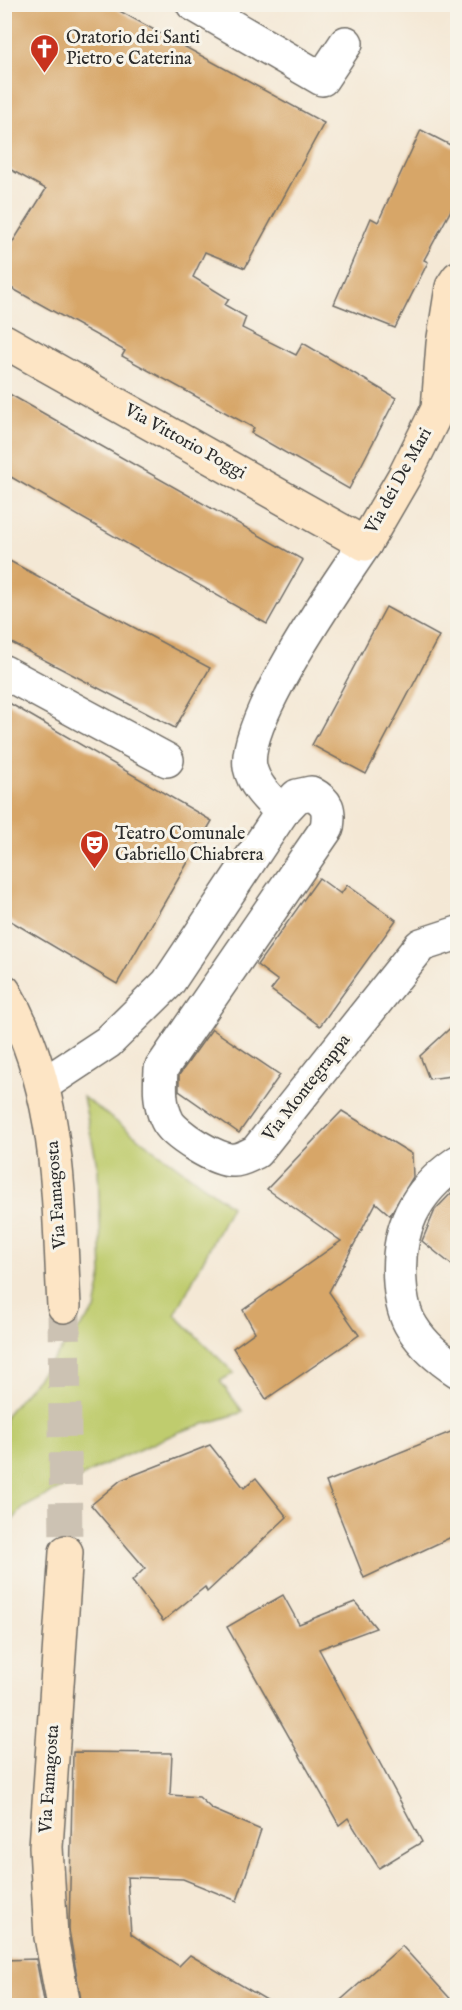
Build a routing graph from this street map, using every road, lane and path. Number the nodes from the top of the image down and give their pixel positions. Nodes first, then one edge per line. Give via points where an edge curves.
1 (193, 4) edge
2 (346, 43) dead end
3 (458, 278) edge
4 (4, 341) edge
5 (365, 544) junction
6 (4, 672) edge
7 (167, 760) dead end
8 (282, 812) junction
9 (458, 933) edge
10 (4, 991) edge
11 (43, 1085) junction
12 (458, 1162) edge
13 (64, 1305) tunnel mouth
14 (458, 1371) edge
15 (66, 1552) tunnel mouth
16 (64, 2006) edge

1 - 2 street via 322,79
3 - 5 street, Via dei De Mari via 452,287 443,344 438,409
4 - 5 street, Via Vittorio Poggi
5 - 8 street via 273,693 256,730 250,767 259,789
6 - 7 street
8 - 9 street, Via Montegrappa via 297,796 311,793 325,801 330,811 327,828 161,1069 159,1091 167,1121 179,1135 233,1161 256,1152 421,945
8 - 11 street via 168,983 108,1042
10 - 11 street, Via Famagosta via 18,1014
11 - 13 street, Via Famagosta via 55,1140
12 - 14 street via 436,1177 411,1212 398,1254 401,1296 410,1325 432,1353
15 - 16 street, Via Famagosta via 46,1847 51,1937

